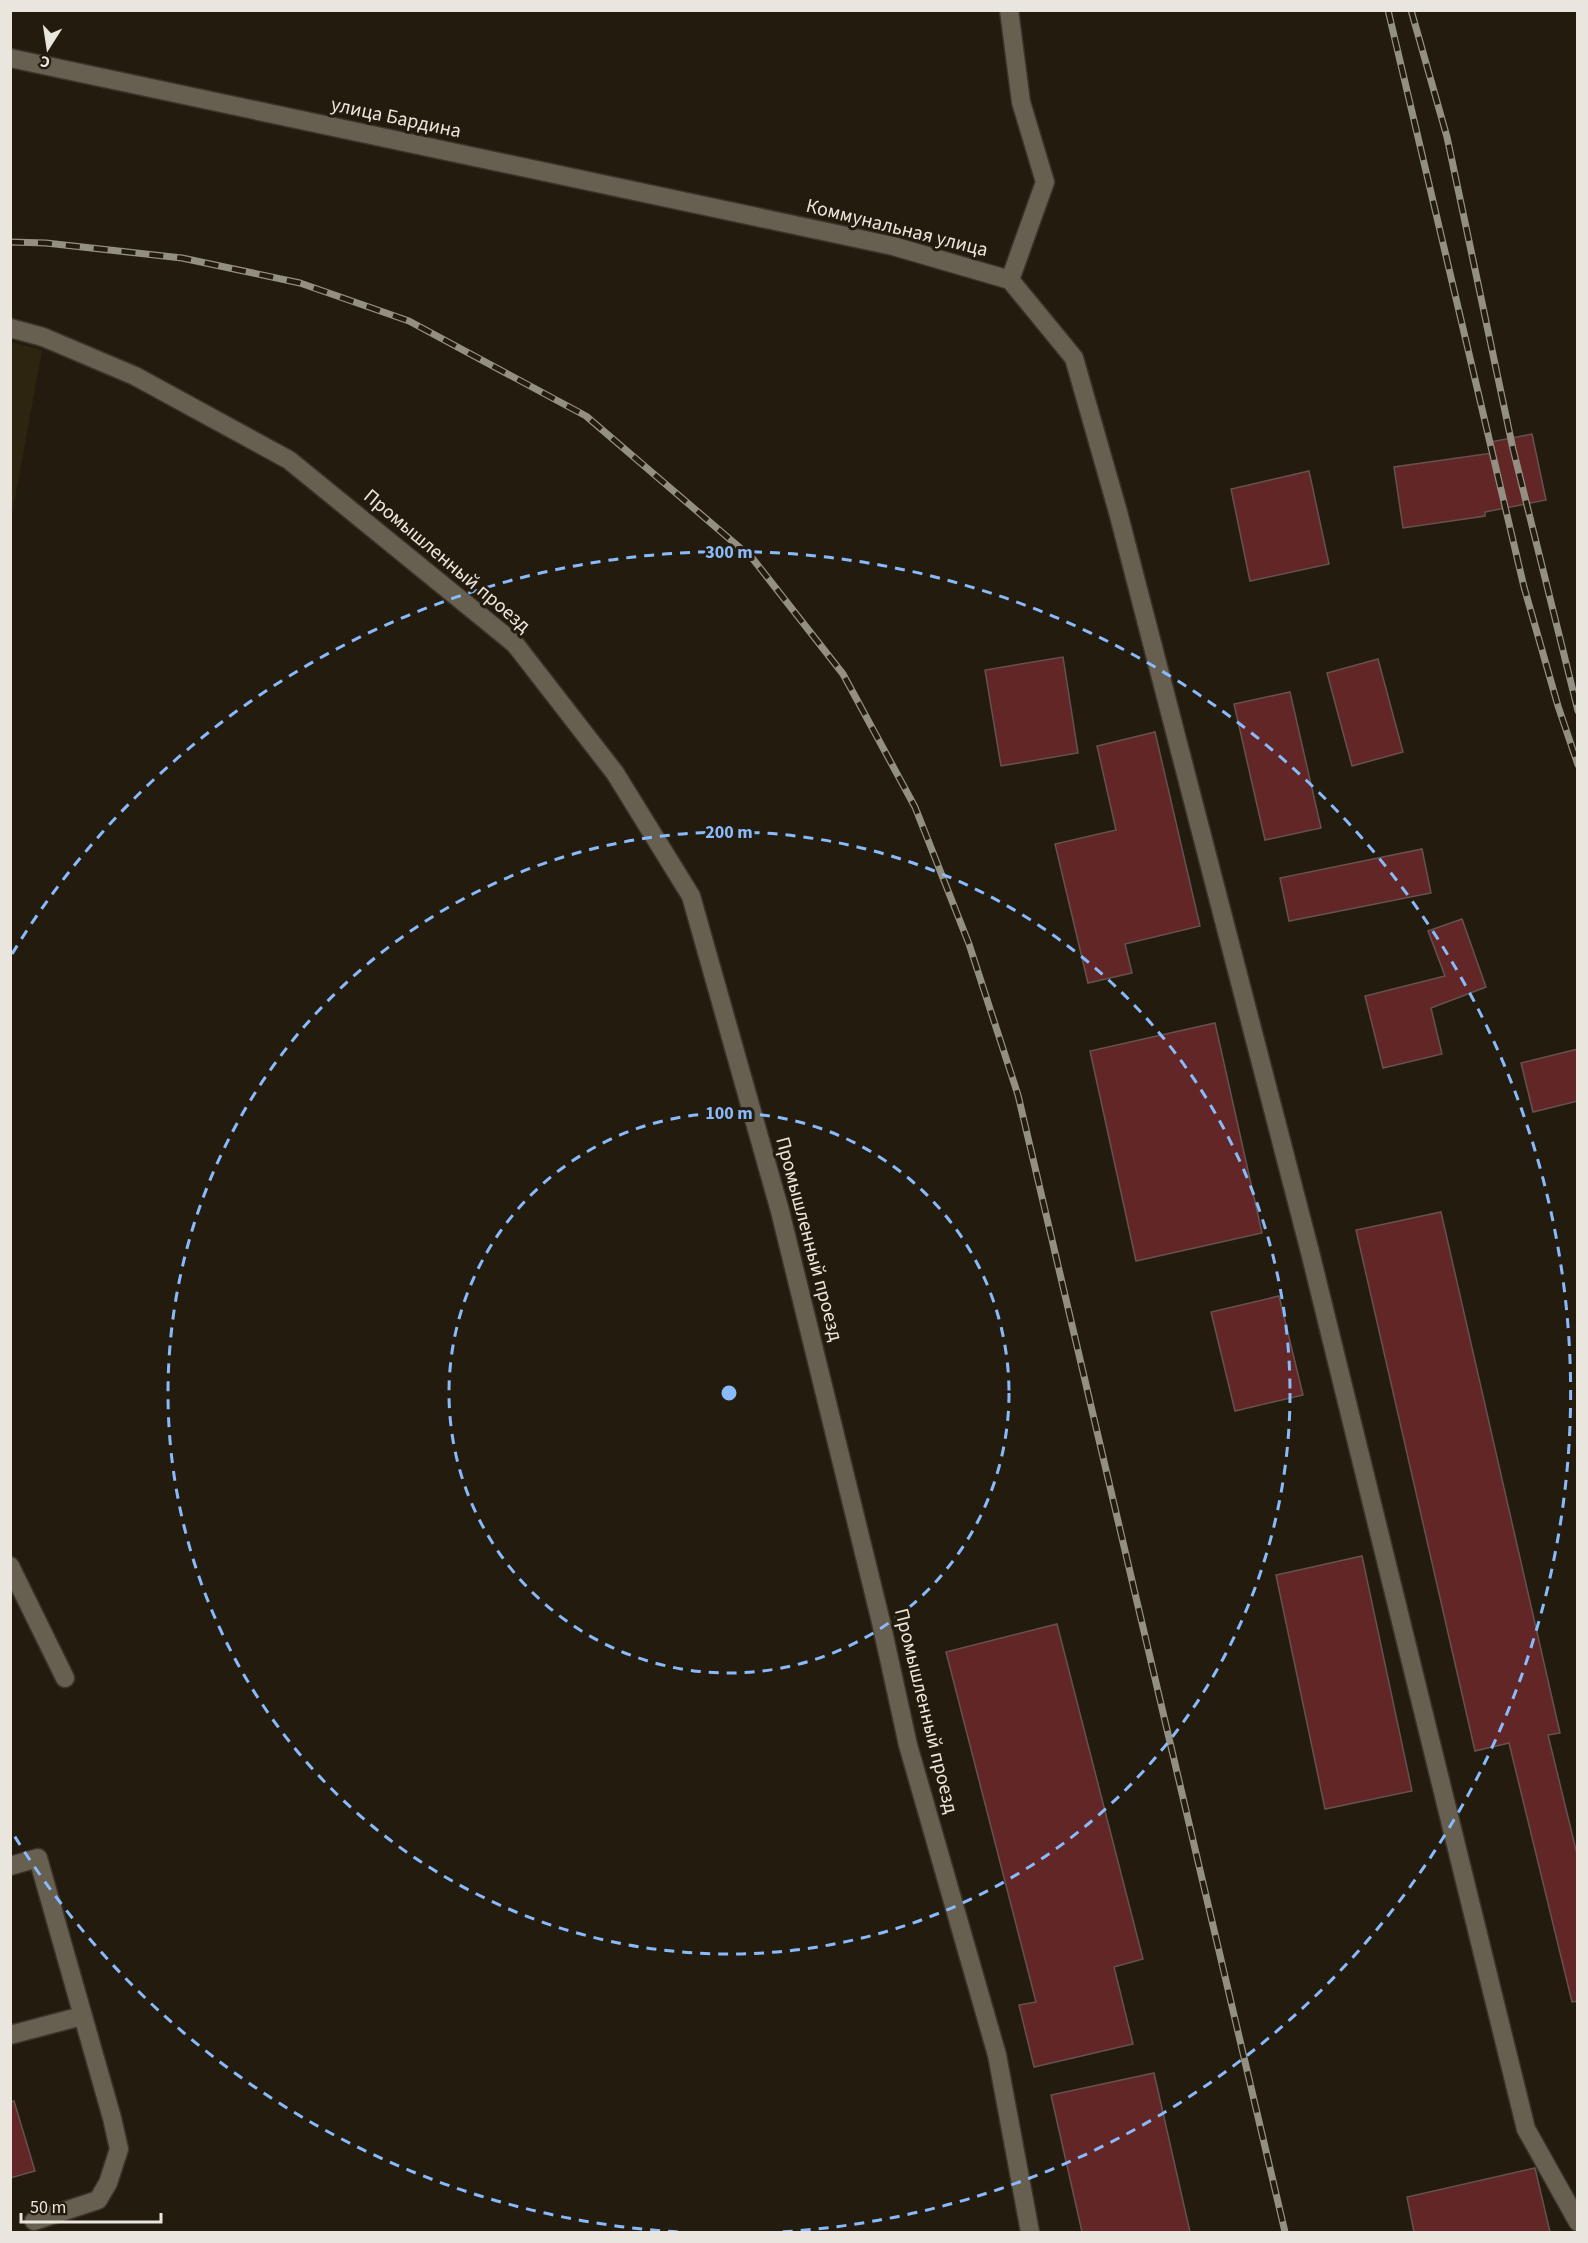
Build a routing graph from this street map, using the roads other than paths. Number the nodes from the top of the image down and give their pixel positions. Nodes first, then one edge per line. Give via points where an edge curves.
1 (1009, 10) edge
2 (10, 58) edge
3 (773, 221) joint
4 (1010, 280) junction
5 (10, 328) edge
6 (10, 1566) edge
7 (65, 1678) dead end
8 (10, 1866) edge
9 (82, 2016) junction
10 (10, 2036) edge
11 (34, 2221) dead end
12 (1578, 2222) edge
13 (1030, 2232) edge

1 - 4 street via 1021,102 1045,182
2 - 3 street, улица Бардина
3 - 4 street, Коммунальная улица via 893,246
4 - 12 street via 1074,358 1118,512 1310,1252 1526,2129
5 - 13 street, Промышленный проезд via 43,337 135,376 289,460 515,644 615,773 690,896 780,1210 908,1745 997,2055
6 - 7 street
8 - 9 street via 38,1858
9 - 10 street
9 - 11 street via 119,2149 98,2200

